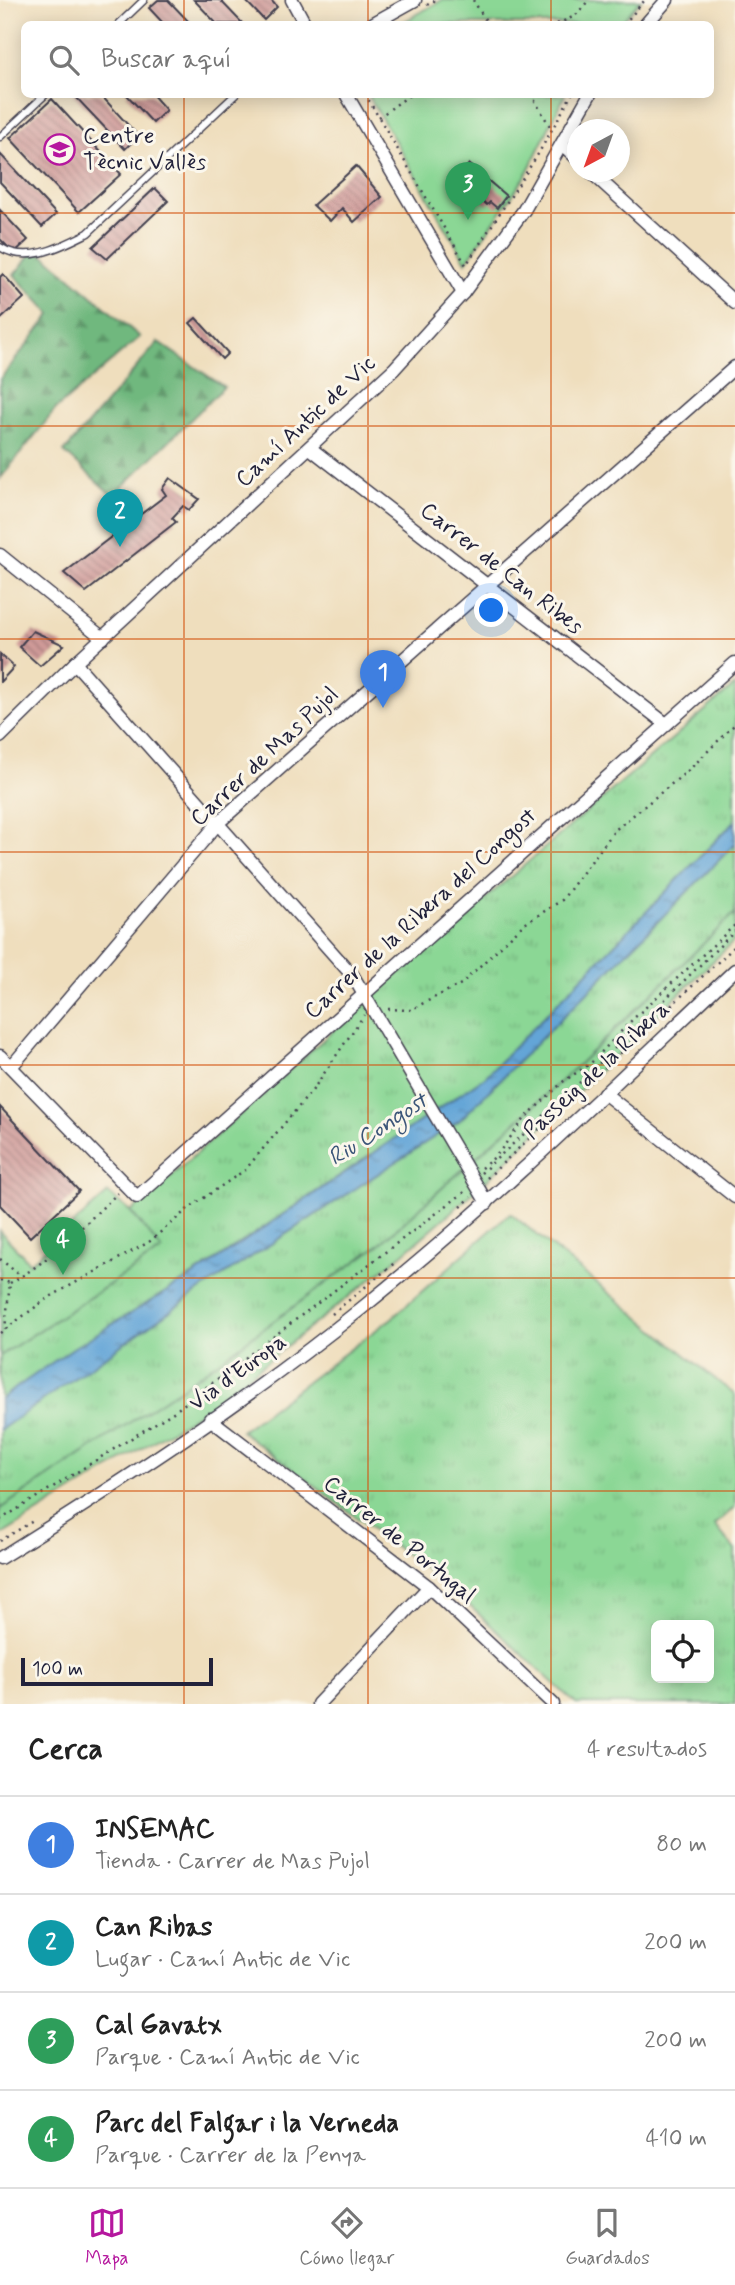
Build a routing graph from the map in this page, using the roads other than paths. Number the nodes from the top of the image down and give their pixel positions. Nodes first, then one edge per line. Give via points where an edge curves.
1 (144, 0) edge
2 (292, 0) edge
3 (415, 0) edge
4 (667, 0) edge
5 (122, 21) edge
6 (303, 21) edge
7 (377, 21) edge
8 (649, 21) edge
9 (42, 98) edge
10 (232, 98) edge
11 (348, 98) edge
12 (588, 98) edge
13 (0, 137) edge
14 (562, 145) junction
15 (567, 149) edge
16 (602, 182) edge
17 (0, 247) edge
18 (463, 293) junction
19 (735, 303) edge
20 (735, 367) edge
21 (310, 448) junction
22 (0, 555) edge
23 (488, 586) junction
24 (103, 638) junction
25 (75, 663) junction
26 (735, 663) edge
27 (666, 724) junction
28 (0, 737) edge
29 (219, 822) junction
30 (735, 970) edge
31 (363, 992) junction
32 (0, 1056) edge
33 (10, 1067) junction
34 (604, 1093) junction
35 (735, 1197) edge
36 (487, 1203) junction
37 (211, 1419) junction
38 (0, 1559) edge
39 (429, 1587) junction
40 (318, 1704) edge
41 (552, 1704) edge

1 - 5 lane
2 - 6 street
3 - 7 street
4 - 8 street
9 - 13 lane
10 - 17 lane via 88,233 59,248 21,256
11 - 18 street
12 - 14 street, Camí Antic de Vic
14 - 15 street
14 - 18 street, Camí Antic de Vic via 524,210
16 - 19 street
18 - 21 street, Camí Antic de Vic via 394,369
20 - 23 street, Carrer de Mas Pujol
21 - 23 street, Carrer de Can Ribes
21 - 24 street, Camí Antic de Vic
22 - 24 street
23 - 27 street, Carrer de Can Ribes
23 - 29 street, Carrer de Mas Pujol
24 - 25 street, Camí Antic de Vic
25 - 28 street, Camí Antic de Vic
25 - 29 street
26 - 27 street, Carrer de la Ribera del Congost
27 - 31 street, Carrer de la Ribera del Congost
29 - 31 street
29 - 33 street, Carrer de Mas Pujol
30 - 34 street, Passeig de la Ribera
31 - 33 street, Carrer de la Ribera del Congost via 136,1197
31 - 36 street
32 - 33 street
34 - 35 street
34 - 36 street, Passeig de la Ribera
36 - 37 street, Via d'Europa via 361,1309
37 - 38 street, Via d'Europa
37 - 39 street, Carrer de Portugal
39 - 40 street
39 - 41 street, Carrer de Portugal

